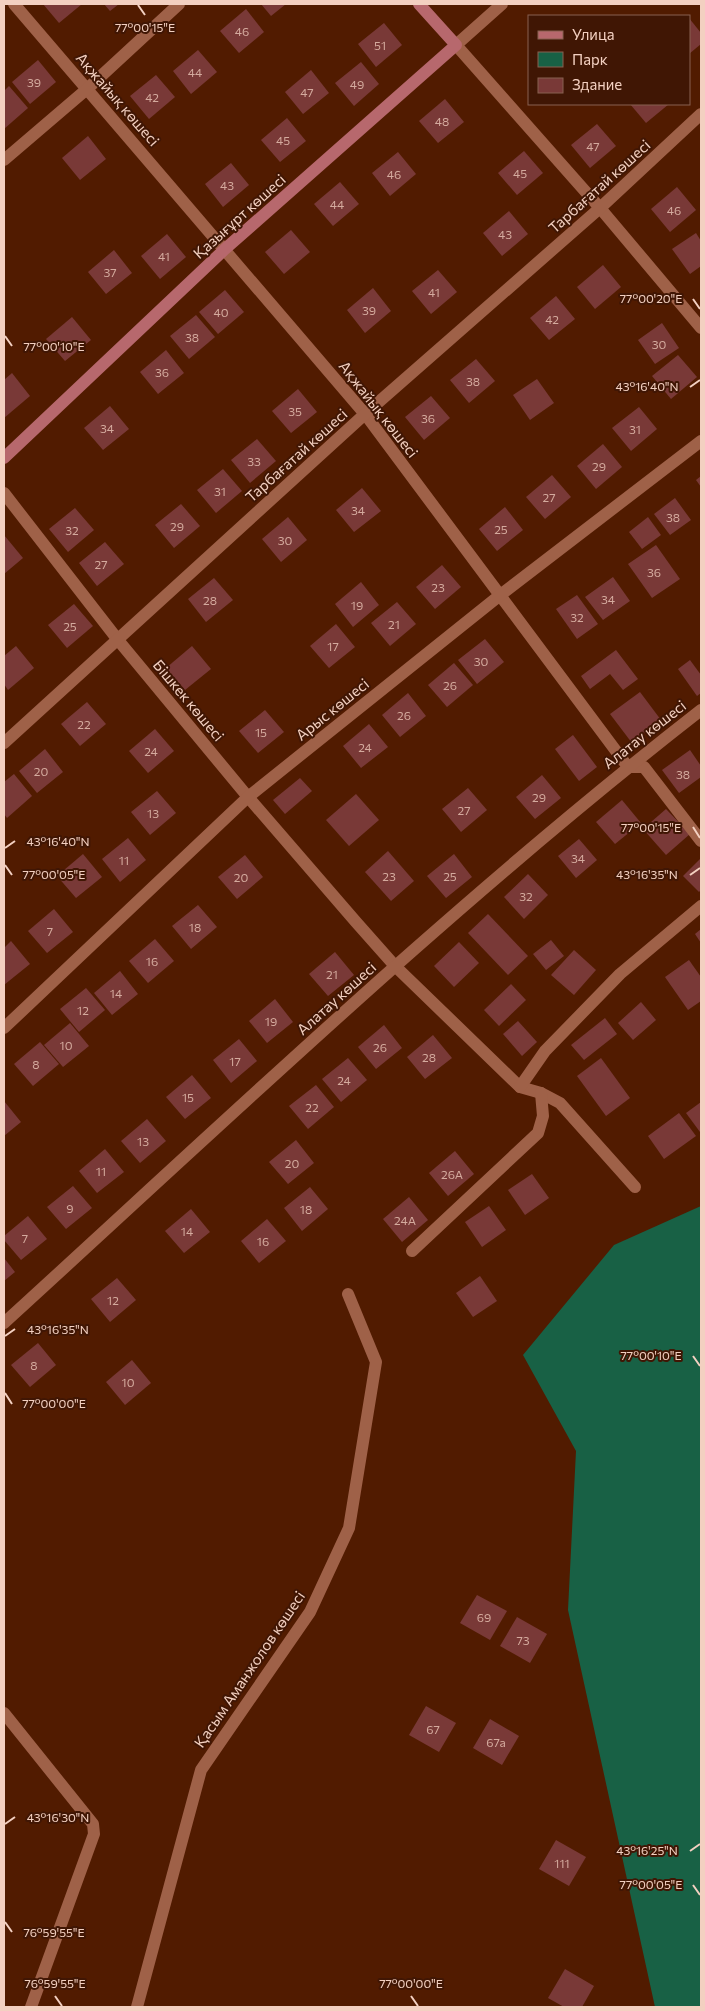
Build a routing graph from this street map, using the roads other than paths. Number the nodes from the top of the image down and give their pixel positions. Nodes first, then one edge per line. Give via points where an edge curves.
1 (14, 4) edge
2 (179, 4) edge
3 (419, 4) edge
4 (502, 4) edge
5 (456, 45) junction
6 (87, 88) junction
7 (701, 114) edge
8 (4, 160) edge
9 (600, 208) junction
10 (225, 249) junction
11 (701, 328) edge
12 (366, 414) junction
13 (701, 441) edge
14 (4, 458) edge
15 (4, 493) edge
16 (500, 596) junction
17 (118, 640) junction
18 (701, 710) edge
19 (4, 743) edge
20 (628, 767) junction
21 (248, 797) junction
22 (701, 840) edge
23 (701, 906) edge
24 (395, 966) junction
25 (4, 1028) edge
26 (520, 1087) junction
27 (541, 1093) junction
28 (635, 1187) dead end
29 (412, 1250) dead end
30 (348, 1294) dead end
31 (4, 1323) edge
32 (4, 1713) edge
33 (31, 2007) edge
34 (137, 2007) edge

1 - 6 street, Ақжайық көшесі
2 - 6 street
3 - 5 street
4 - 5 street, Қазығұрт көшесі
5 - 9 street
5 - 10 street, Қазығұрт көшесі
6 - 8 street
6 - 10 street, Ақжайық көшесі
7 - 9 street, Тарбағатай көшесі
9 - 11 street
9 - 12 street, Тарбағатай көшесі
10 - 12 street, Ақжайық көшесі
10 - 14 street, Қазығұрт көшесі
12 - 16 street, Ақжайық көшесі
12 - 17 street, Тарбағатай көшесі
13 - 16 street, Арыс көшесі
15 - 17 street, Бішкек көшесі
16 - 20 street, Ақжайық көшесі
16 - 21 street, Арыс көшесі
17 - 19 street, Тарбағатай көшесі
17 - 21 street, Бішкек көшесі
18 - 20 street, Алатау көшесі
20 - 22 street via 644,767
20 - 24 street, Алатау көшесі
21 - 24 street, Бішкек көшесі
21 - 25 street, Арыс көшесі
23 - 26 street via 620,974 546,1051
24 - 26 street, Бішкек көшесі
24 - 31 street, Алатау көшесі
26 - 27 street
27 - 28 street via 560,1103
27 - 29 street via 542,1116 538,1132
30 - 34 street, Қасым Аманжолов көшесі via 376,1362 349,1528 310,1612 201,1770
32 - 33 street via 86,1813 93,1824 94,1834

